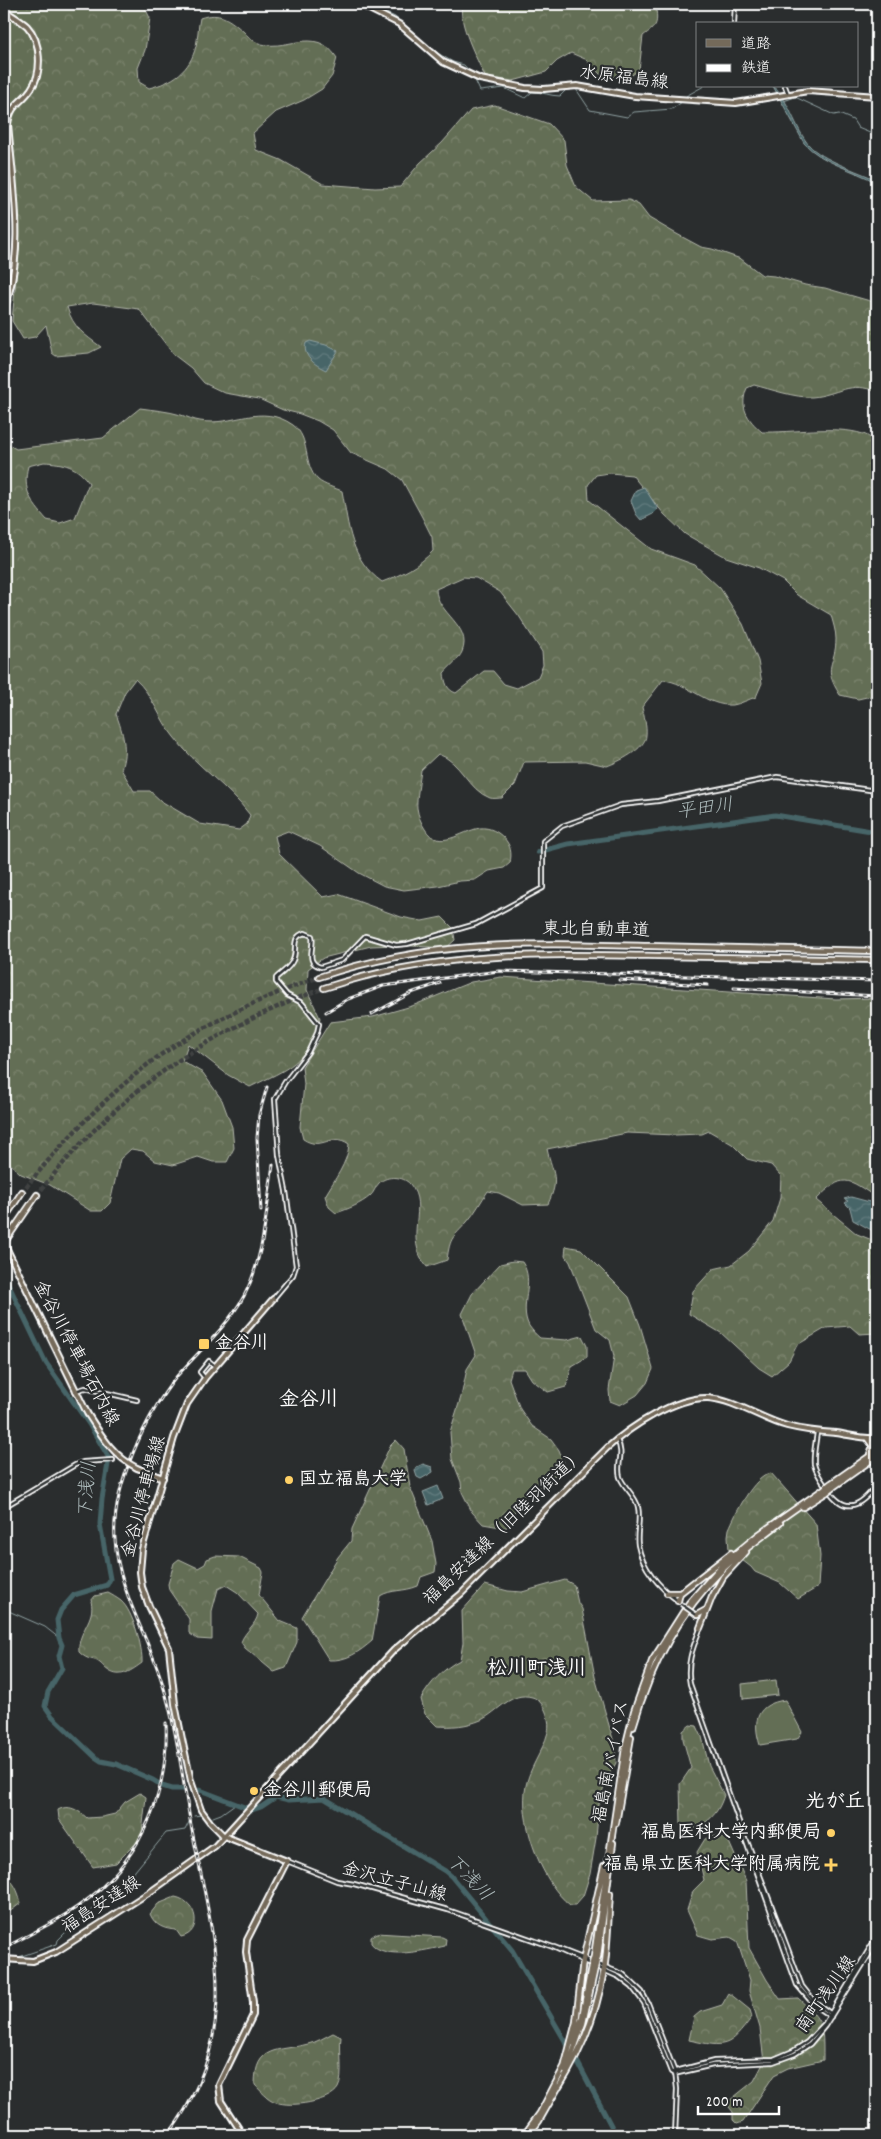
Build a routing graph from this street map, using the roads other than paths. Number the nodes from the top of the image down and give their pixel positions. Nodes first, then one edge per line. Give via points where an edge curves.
1 (359, 4) edge
2 (735, 4) edge
3 (4, 10) edge
4 (734, 22) edge
5 (786, 88) edge
6 (788, 94) junction
7 (877, 96) edge
8 (4, 310) edge
9 (877, 791) edge
10 (877, 951) edge
11 (877, 960) edge
12 (319, 976) tunnel mouth
13 (324, 988) tunnel mouth
14 (22, 1192) tunnel mouth
15 (37, 1195) tunnel mouth
16 (4, 1219) edge
17 (4, 1243) edge
18 (272, 1299) joint
19 (215, 1366) junction
20 (205, 1378) junction
21 (75, 1391) junction
22 (137, 1400) dead end
23 (817, 1432) junction
24 (877, 1438) edge
25 (616, 1439) junction
26 (868, 1439) junction
27 (877, 1451) edge
28 (877, 1456) edge
29 (111, 1460) dead end
30 (877, 1460) edge
31 (860, 1466) junction
32 (163, 1478) junction
33 (877, 1484) edge
34 (826, 1490) junction
35 (4, 1507) edge
36 (768, 1528) junction
37 (759, 1539) junction
38 (667, 1593) junction
39 (680, 1593) junction
40 (712, 1598) junction
41 (680, 1603) junction
42 (696, 1615) junction
43 (700, 1628) junction
44 (612, 1830) junction
45 (224, 1836) junction
46 (614, 1840) junction
47 (207, 1852) joint
48 (286, 1861) junction
49 (877, 1936) edge
50 (877, 1942) edge
51 (596, 1956) junction
52 (4, 1959) edge
53 (584, 1959) junction
54 (604, 1968) junction
55 (831, 2015) junction
56 (574, 2041) junction
57 (570, 2060) junction
58 (674, 2073) junction
59 (243, 2135) edge
60 (524, 2135) edge
61 (528, 2135) edge
62 (675, 2135) edge

1 - 6 main road, 水原福島線 via 398,24 444,62 480,79 534,89 578,86 635,96 736,103
2 - 4 street
3 - 8 main road via 31,32 38,52 38,76 10,113 8,124 17,251
5 - 6 street
6 - 7 main road, 水原福島線 via 813,91
9 - 18 street via 771,778 658,801 621,804 562,826 543,841 543,888 476,924 400,946 365,936 342,960 321,967 311,960 312,936 305,932 297,936 293,961 276,982 318,1020 319,1028 308,1052 275,1097 279,1155 296,1266 293,1275
10 - 12 highway, 東北自動車道 via 494,944 424,951
11 - 13 highway, 東北自動車道 via 496,956 423,964
14 - 16 highway
15 - 17 highway
17 - 21 main road, 金谷川停車場石内線
18 - 19 main road, 金谷川停車場線
19 - 20 main road, 金谷川停車場線
19 - 20 street via 209,1361 200,1372
20 - 32 main road, 金谷川停車場線 via 182,1415
21 - 22 street via 86,1388
21 - 32 main road, 金谷川停車場石内線, bridge via 110,1448 124,1461
23 - 25 main road, 福島安達線（旧陸羽街道） via 787,1426 727,1402 706,1398 676,1405 630,1428
23 - 26 main road, 福島安達線（旧陸羽街道）
23 - 33 street via 814,1463 819,1477 835,1500 844,1506 857,1504
24 - 26 main road
25 - 38 street via 621,1448 620,1477 639,1508 638,1546 647,1568
25 - 45 main road, 福島安達線（旧陸羽街道） via 461,1594 394,1650
26 - 31 highway via 873,1446 872,1451
27 - 31 highway, 福島南バイパス
28 - 31 highway, 福島南バイパス
29 - 35 street via 75,1465
30 - 31 highway
31 - 34 highway, 福島南バイパス, bridge
32 - 45 main road, 金谷川停車場線 via 142,1549 142,1587 169,1648 175,1704 198,1803 205,1817
34 - 36 highway, 福島南バイパス
34 - 37 highway, 福島南バイパス
36 - 39 highway
36 - 44 highway, 福島南バイパス via 736,1551 712,1575 680,1615 652,1661 629,1730
37 - 40 highway via 727,1572
37 - 46 highway, 福島南バイパス via 724,1568 696,1599 653,1668 632,1732
38 - 39 highway
38 - 41 street
39 - 41 highway
40 - 42 highway via 706,1610
40 - 43 highway
41 - 42 street, bridge
42 - 43 street
43 - 55 street via 690,1659 690,1684 797,1985 815,2006
44 - 51 highway, 福島南バイパス
44 - 53 highway
45 - 47 main road, 福島安達線（旧陸羽街道）
45 - 48 main road
46 - 51 highway, 福島南バイパス
46 - 54 highway
47 - 52 main road, 福島安達線 via 56,1952 33,1961
48 - 53 street, 金沢立子山線 via 337,1881 422,1902
48 - 59 main road via 249,1934 246,1952 253,2014 219,2085 221,2100
49 - 55 street, 南町浅川線
50 - 55 street, 南町浅川線
51 - 56 highway, 福島南バイパス, bridge
53 - 54 street, 金沢立子山線
53 - 56 highway
54 - 57 highway via 598,1998 580,2050
54 - 58 street, 金沢立子山線 via 626,1981 638,1994 670,2072
54 - 58 street, 金沢立子山線 via 626,1976 642,1992
55 - 58 street, 南町浅川線 via 810,2044 782,2060 713,2065
56 - 57 highway
56 - 57 highway, 福島南バイパス
57 - 60 highway
57 - 61 highway, 福島南バイパス via 558,2088
58 - 62 street, 金沢立子山線 via 677,2089

